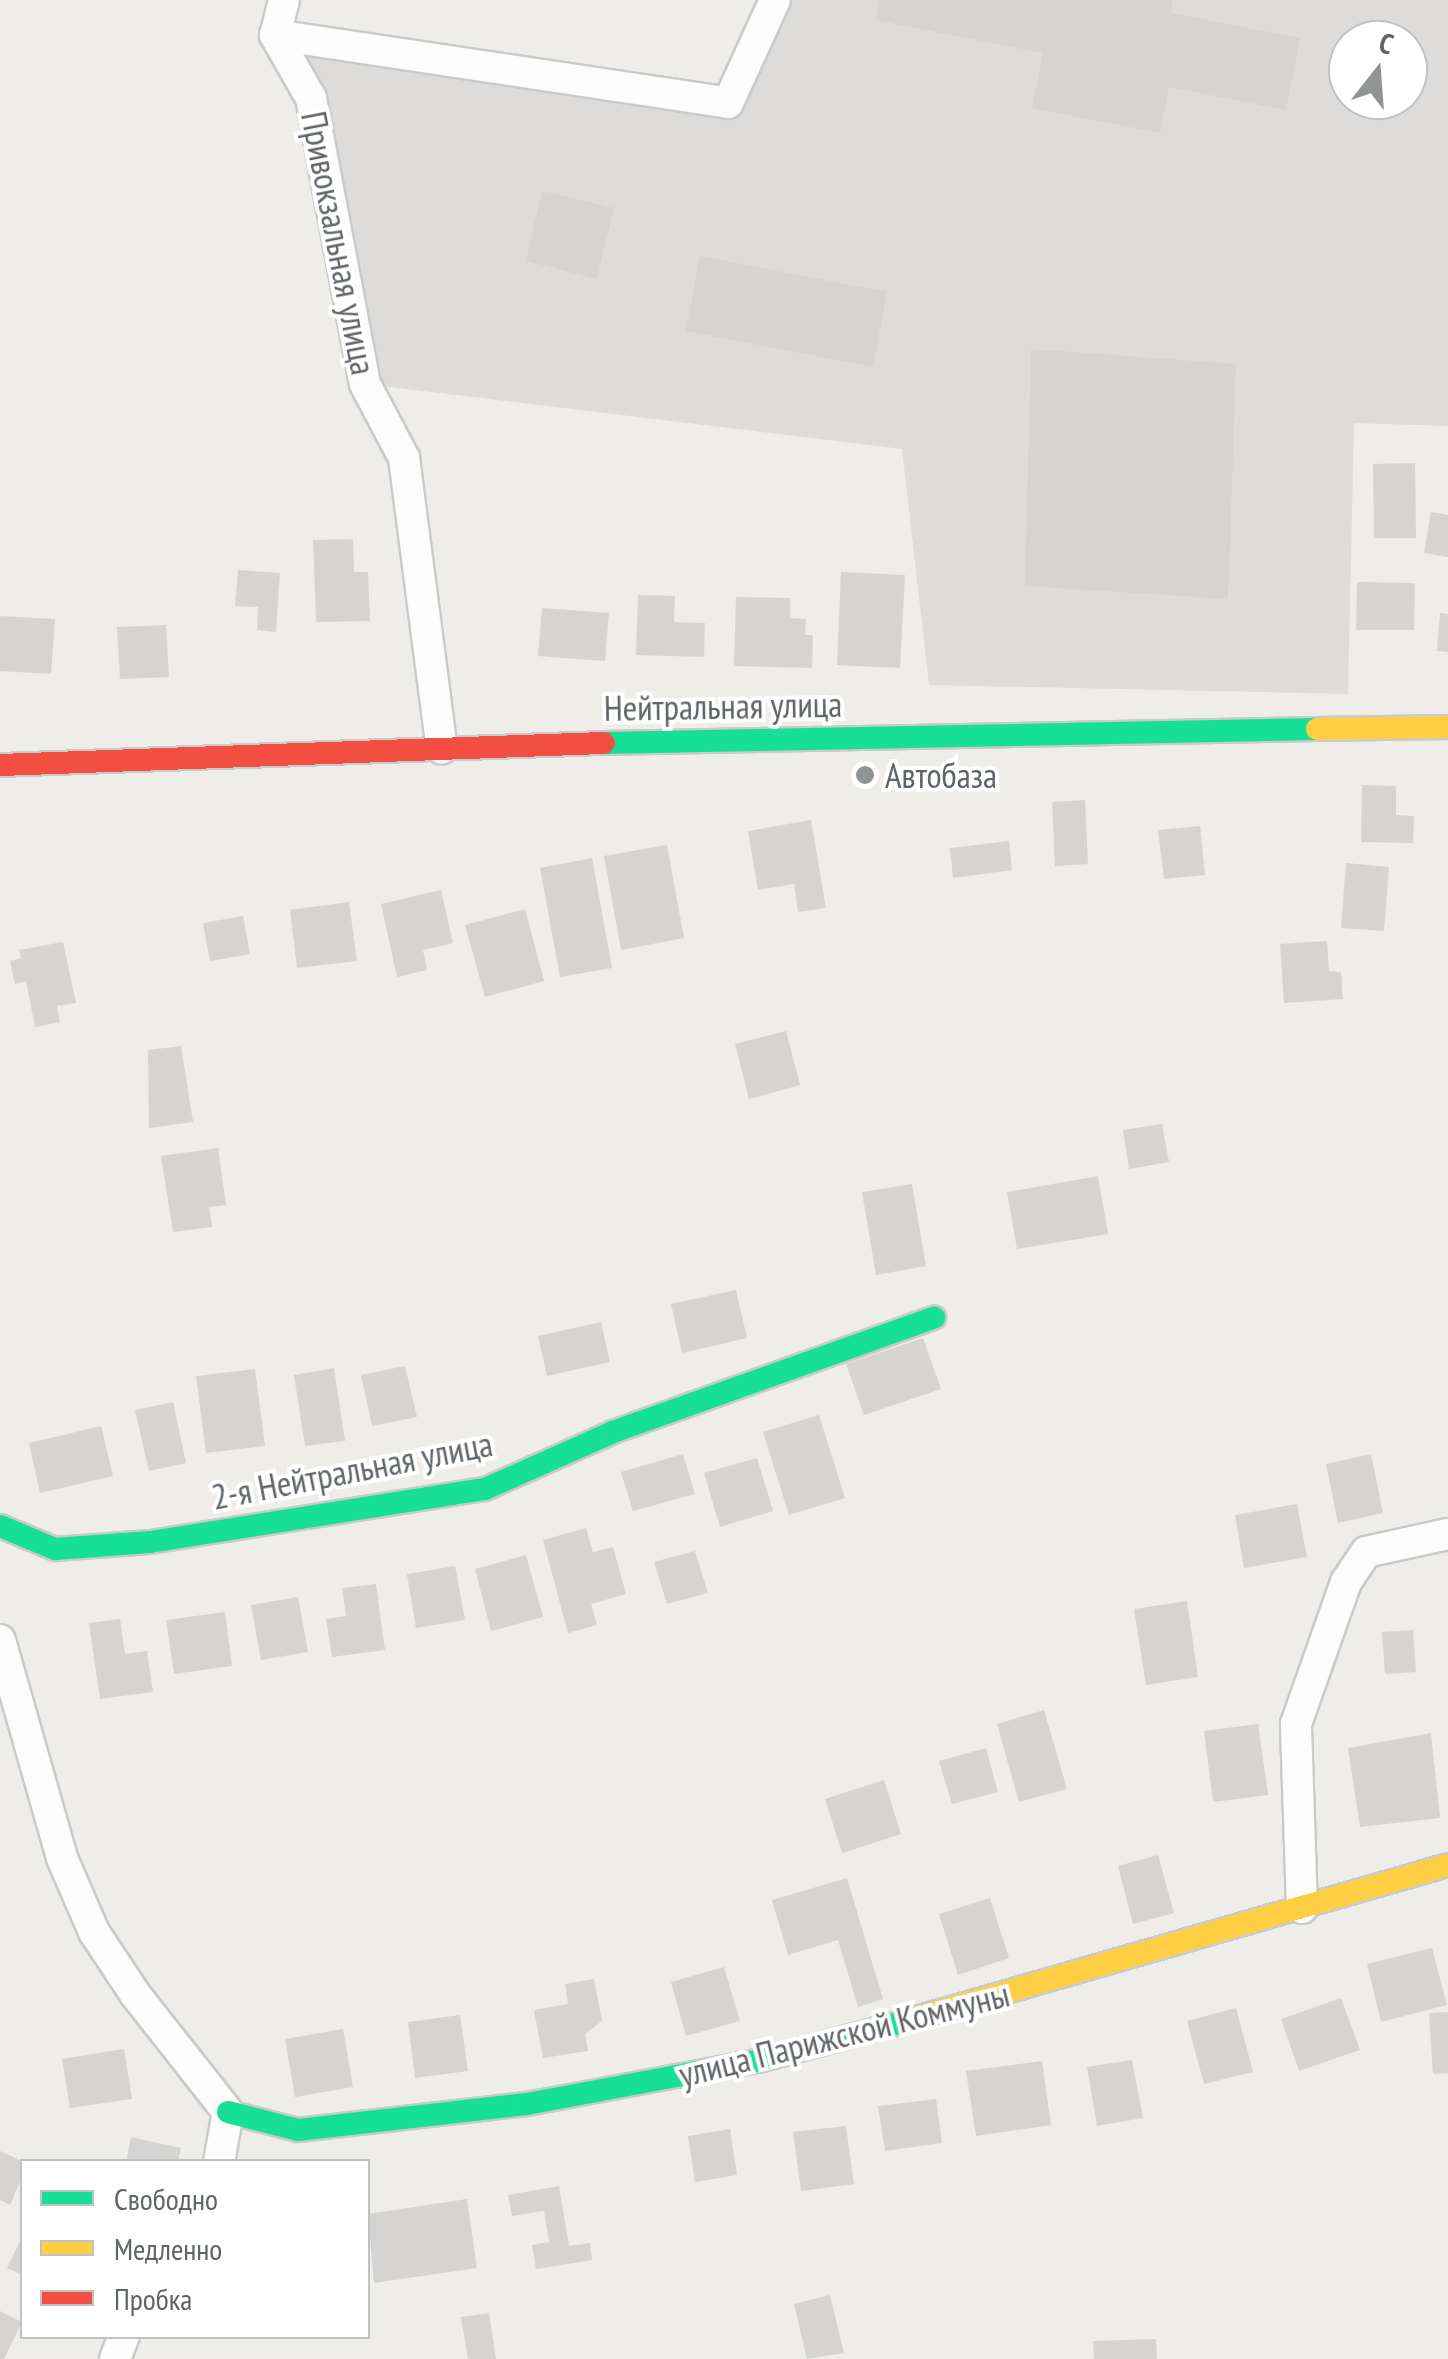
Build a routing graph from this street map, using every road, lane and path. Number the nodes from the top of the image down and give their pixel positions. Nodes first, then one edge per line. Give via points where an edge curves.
1 (284, 0) edge
2 (774, 0) edge
3 (275, 35) junction
4 (1448, 727) edge
5 (442, 749) junction
6 (0, 766) edge
7 (934, 1318) dead end
8 (0, 1526) edge
9 (1448, 1534) edge
10 (0, 1640) edge
11 (1448, 1865) edge
12 (1302, 1908) junction
13 (228, 2112) junction
14 (220, 2159) edge

1 - 3 street
2 - 3 street via 728,102
3 - 5 street, Привокзальная улица via 312,98 365,384 404,458
4 - 5 street, Нейтральная улица
5 - 6 street, Нейтральная улица
7 - 8 street, 2-я Нейтральная улица via 613,1432 485,1489 150,1542 54,1549
9 - 12 street via 1366,1552 1346,1582 1296,1724
10 - 13 street via 62,1858 94,1932
11 - 12 street, улица Парижской Коммуны
12 - 13 street, улица Парижской Коммуны via 742,2064 526,2104 298,2130
13 - 14 street

